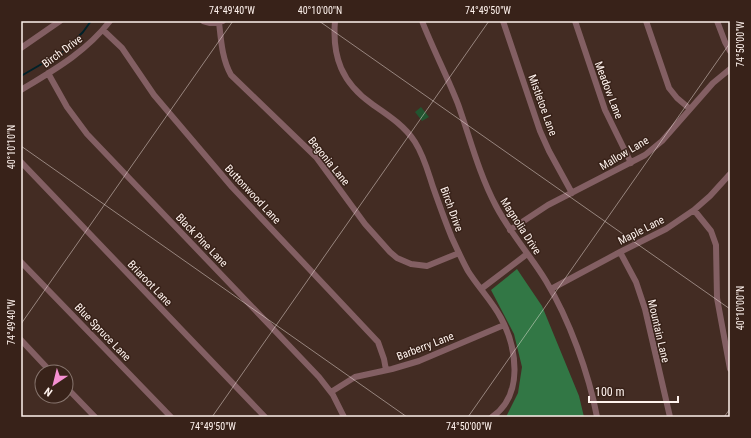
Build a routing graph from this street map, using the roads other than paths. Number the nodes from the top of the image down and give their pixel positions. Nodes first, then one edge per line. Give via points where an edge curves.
1 (60, 21) edge
2 (110, 21) edge
3 (203, 21) edge
4 (335, 21) edge
5 (422, 21) edge
6 (503, 21) edge
7 (575, 21) edge
8 (646, 21) edge
9 (716, 21) edge
10 (221, 22) edge
11 (102, 30) junction
12 (21, 48) edge
13 (730, 51) edge
14 (730, 69) edge
15 (48, 74) junction
16 (21, 90) edge
17 (690, 109) junction
18 (21, 162) edge
19 (631, 163) junction
20 (730, 174) edge
21 (572, 193) junction
22 (694, 210) junction
23 (510, 230) junction
24 (620, 252) junction
25 (459, 253) junction
26 (526, 254) junction
27 (21, 262) edge
28 (481, 289) junction
29 (551, 289) junction
30 (504, 325) junction
31 (21, 340) edge
32 (44, 364) edge
33 (730, 369) edge
34 (386, 370) junction
35 (331, 392) junction
36 (74, 396) edge
37 (94, 417) edge
38 (171, 417) edge
39 (265, 417) edge
40 (344, 417) edge
41 (492, 417) edge
42 (597, 417) edge
43 (670, 417) edge

1 - 12 street
2 - 11 street, Birch Drive
3 - 10 street
4 - 25 street, Birch Drive via 336,53 343,74 363,97 397,123 416,144
5 - 23 street, Magnolia Drive via 455,97 484,180
6 - 21 street, Mistletoe Lane via 540,131
7 - 19 street, Meadow Lane via 605,110
8 - 17 street via 670,88
9 - 13 street
10 - 25 street, Begonia Lane via 222,50 231,75 316,157 365,224 390,252 404,262 420,266
11 - 15 street, Birch Drive via 86,47
11 - 34 street, Buttonwood Lane via 122,48 154,95 232,187 378,342
14 - 17 street, Mallow Lane via 713,83
15 - 16 street, Birch Drive
15 - 35 street, Black Pine Lane via 77,120 99,147
17 - 19 street, Mallow Lane via 662,141
18 - 39 street, Briaroot Lane
19 - 21 street, Mallow Lane
20 - 22 street, Maple Lane
21 - 23 street, Mallow Lane
22 - 24 street, Maple Lane via 666,230
22 - 33 street via 711,231 716,246 718,305
23 - 26 street, Magnolia Drive
24 - 29 street, Maple Lane
24 - 43 street, Mountain Lane via 636,282 645,309
25 - 28 street, Birch Drive
26 - 28 street
26 - 29 street, Magnolia Drive
27 - 38 street, Blue Spruce Lane
28 - 30 street, Birch Drive
29 - 42 street, Magnolia Drive via 581,360
30 - 34 street, Barberry Lane via 420,360
30 - 41 street, Birch Drive via 514,358 513,386 504,406
31 - 32 street
34 - 35 street, Barberry Lane via 355,376
35 - 40 street, Black Pine Lane
36 - 37 street

